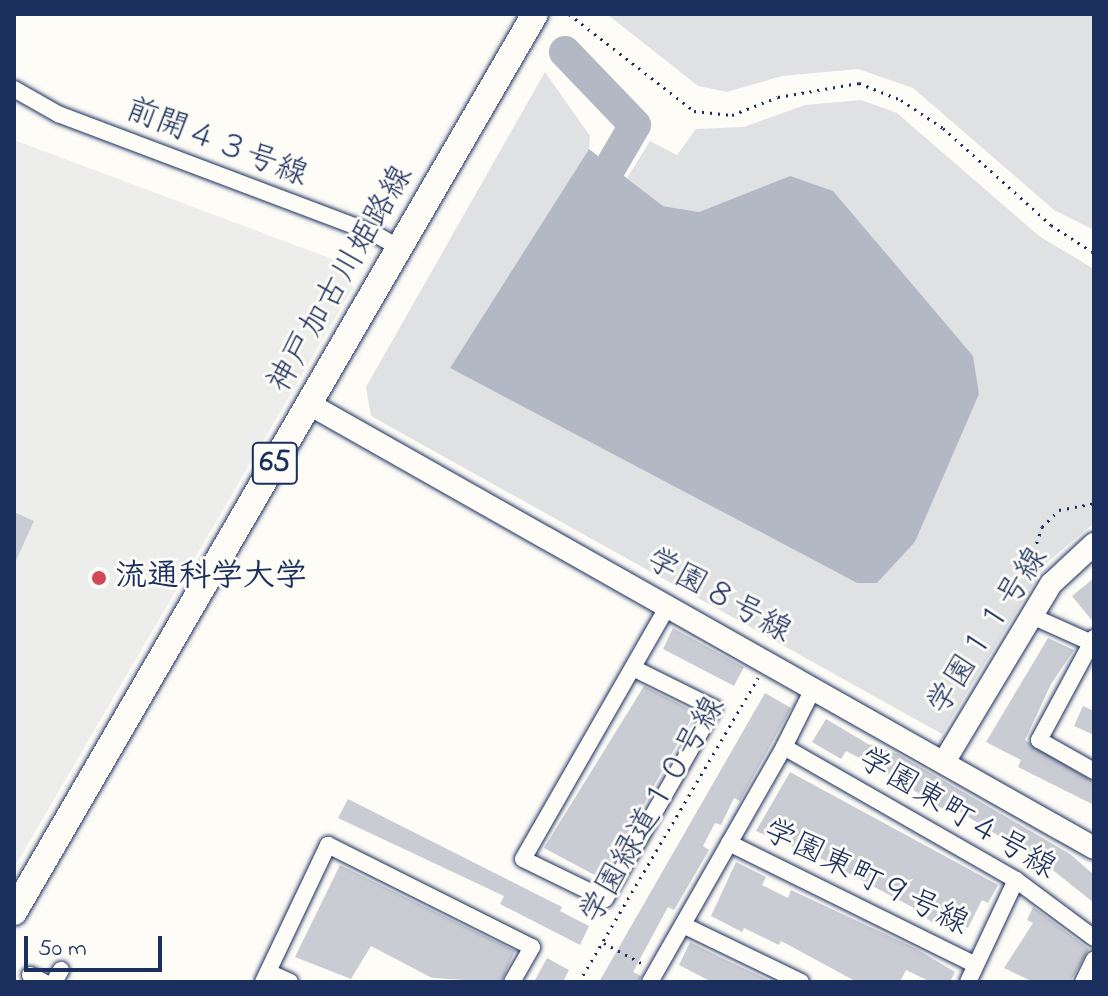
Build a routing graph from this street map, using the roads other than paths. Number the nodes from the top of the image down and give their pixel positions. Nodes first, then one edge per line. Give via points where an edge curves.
1 (535, 14) edge
2 (14, 89) edge
3 (400, 248) junction
4 (309, 404) junction
5 (1094, 544) edge
6 (668, 606) junction
7 (1034, 617) junction
8 (1093, 641) edge
9 (633, 668) junction
10 (814, 687) junction
11 (784, 747) junction
12 (944, 762) junction
13 (1094, 771) edge
14 (729, 843) junction
15 (1094, 848) edge
16 (1016, 880) junction
17 (14, 912) edge
18 (683, 925) junction
19 (1094, 938) edge
20 (1094, 959) edge
21 (976, 965) junction
22 (653, 976) edge
23 (265, 977) edge
24 (290, 982) edge
25 (512, 982) edge
26 (801, 982) edge
27 (968, 982) edge
28 (1083, 982) edge

1 - 3 main road, 神戸加古川姫路線 / 65
2 - 3 street, 前開４３号線 via 58,114 373,233
3 - 4 main road, 神戸加古川姫路線 / 65
4 - 6 street, 学園８号線
4 - 17 main road, 神戸加古川姫路線 / 65
5 - 7 street, 学園１１号線 via 1051,584
6 - 9 street
6 - 10 street, 学園８号線
7 - 8 street
7 - 12 street, 学園１１号線
8 - 13 street via 1039,740
9 - 9 street via 523,859 605,899 714,708
10 - 11 street
10 - 12 street, 学園８号線
11 - 14 street
11 - 16 street, 学園東町４号線
12 - 15 street, 学園８号線
14 - 18 street
14 - 21 street, 学園東町９号線
16 - 19 street, 学園東町４号線
16 - 21 street
18 - 22 street
18 - 26 street
20 - 28 street
21 - 27 street
23 - 24 street
23 - 25 street via 328,845 532,947

